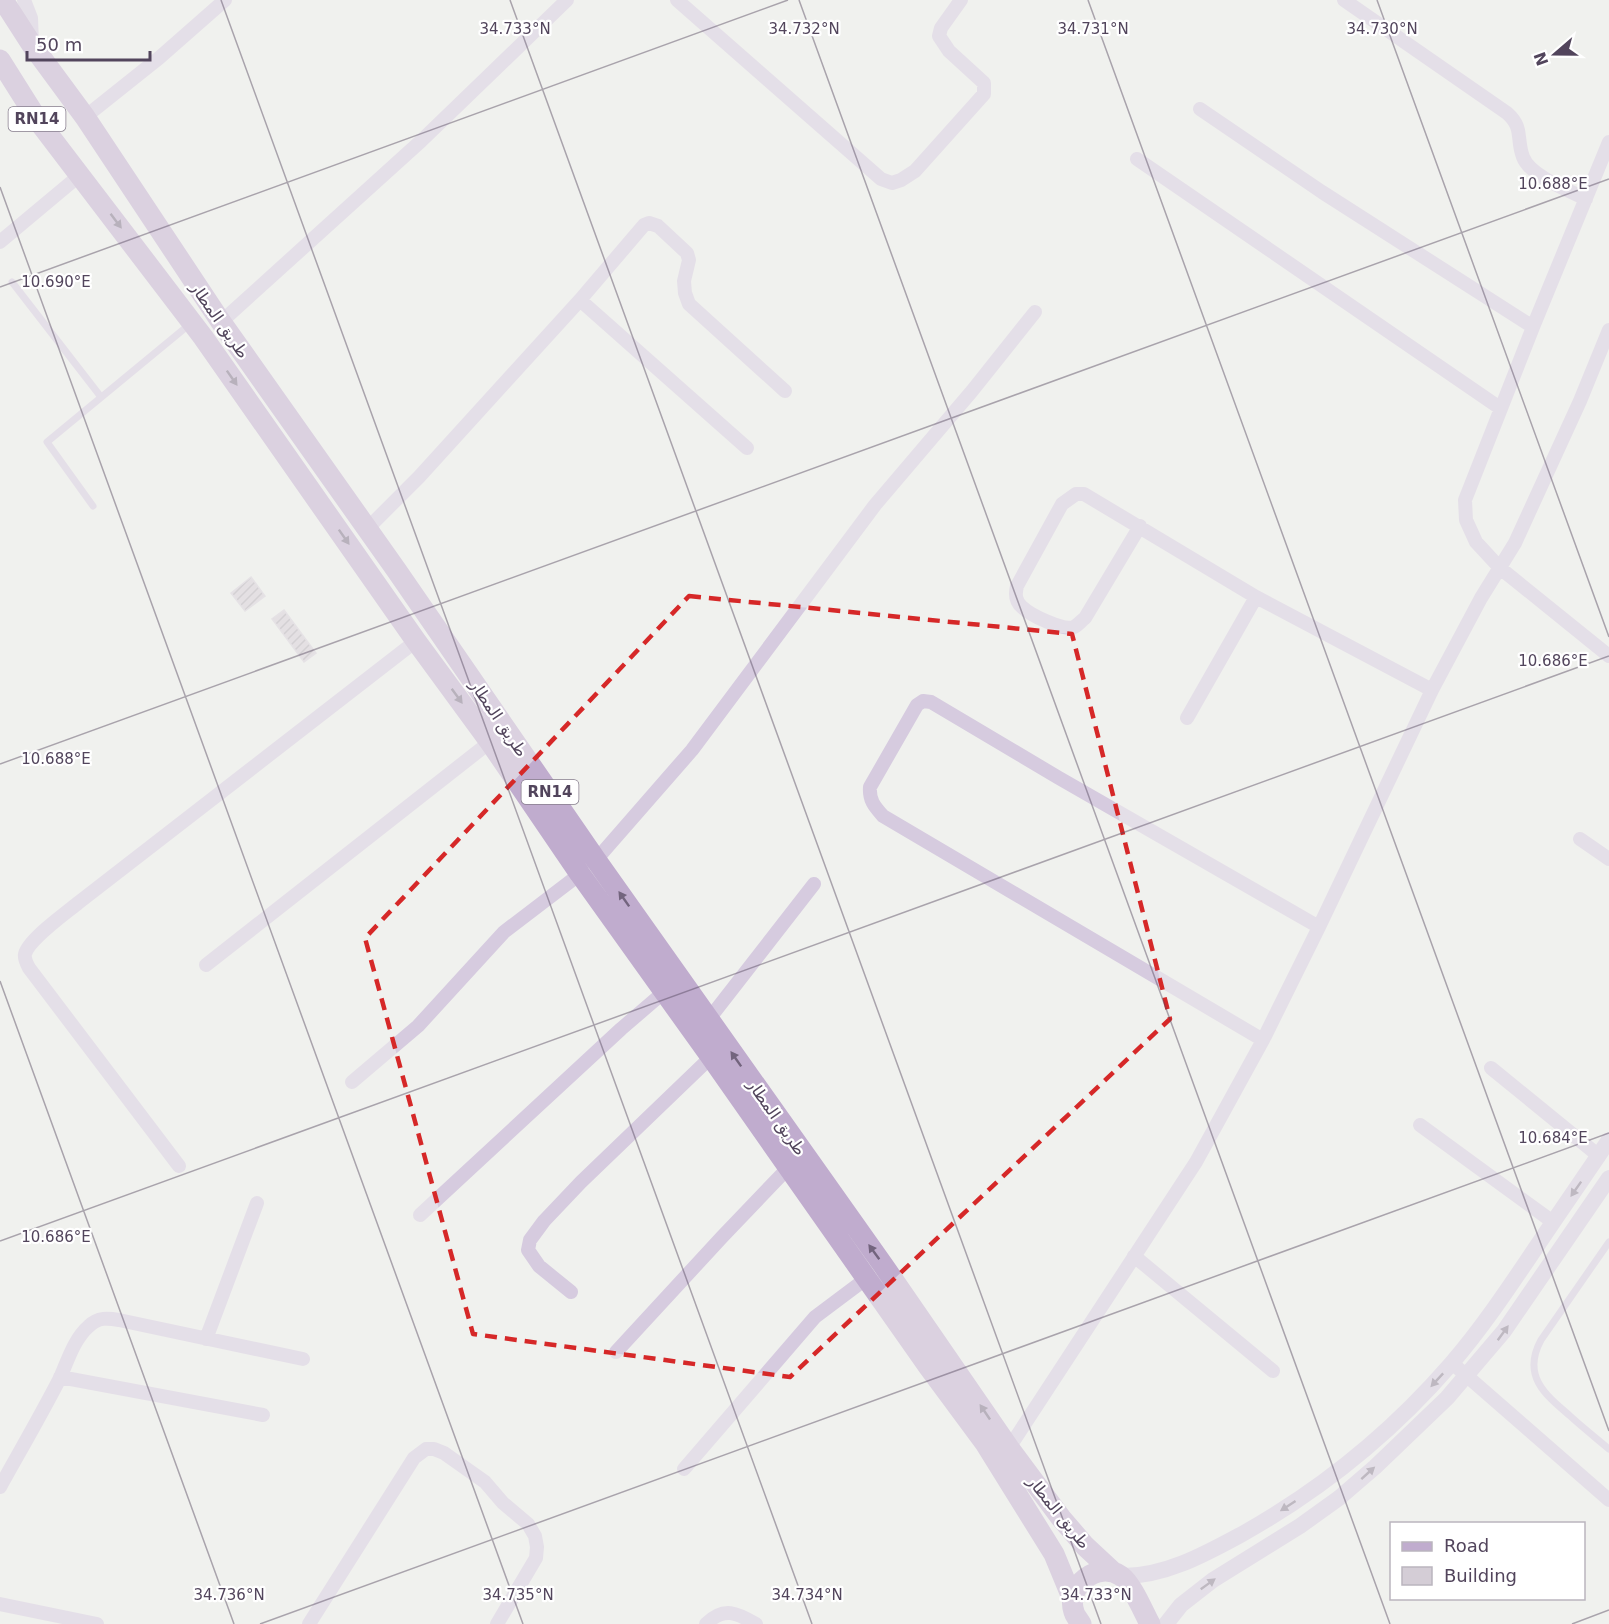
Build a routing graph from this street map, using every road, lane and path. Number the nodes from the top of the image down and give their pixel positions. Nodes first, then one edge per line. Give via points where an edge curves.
1 (3, 0) edge
2 (24, 0) edge
3 (225, 0) edge
4 (567, 0) edge
5 (677, 0) edge
6 (961, 0) edge
7 (1344, 0) edge
8 (32, 45) junction
9 (1, 64) edge
10 (1200, 109) dead end
11 (85, 117) junction
12 (1609, 142) edge
13 (105, 148) junction
14 (1137, 159) dead end
15 (80, 175) junction
16 (1586, 199) junction
17 (0, 242) edge
18 (12, 282) dead end
19 (580, 300) junction
20 (1035, 312) dead end
21 (192, 322) junction
22 (221, 322) junction
23 (1533, 327) junction
24 (1609, 330) edge
25 (785, 392) dead end
26 (101, 397) junction
27 (1500, 408) junction
28 (747, 448) dead end
29 (93, 506) dead end
30 (1140, 526) junction
31 (368, 528) junction
32 (1500, 568) junction
33 (1256, 597) junction
34 (416, 641) junction
35 (1608, 654) edge
36 (1432, 690) junction
37 (1187, 718) dead end
38 (490, 742) junction
39 (1580, 839) dead end
40 (1609, 859) edge
41 (596, 860) junction
42 (580, 874) junction
43 (814, 884) dead end
44 (1319, 927) junction
45 (206, 965) dead end
46 (664, 992) junction
47 (709, 1020) junction
48 (1263, 1040) junction
49 (711, 1057) junction
50 (1491, 1068) dead end
51 (352, 1082) dead end
52 (1420, 1125) dead end
53 (1609, 1140) edge
54 (1599, 1156) junction
55 (179, 1166) dead end
56 (789, 1167) junction
57 (1609, 1178) edge
58 (257, 1203) dead end
59 (420, 1215) dead end
60 (1553, 1222) junction
61 (1609, 1242) edge
62 (1134, 1256) junction
63 (867, 1278) junction
64 (571, 1292) dead end
65 (206, 1339) junction
66 (616, 1352) dead end
67 (303, 1359) dead end
68 (1452, 1363) junction
69 (1273, 1371) dead end
70 (1468, 1376) junction
71 (60, 1377) junction
72 (263, 1415) dead end
73 (1009, 1448) junction
74 (1609, 1449) edge
75 (684, 1469) dead end
76 (0, 1487) edge
77 (1609, 1500) edge
78 (1117, 1574) junction
79 (1073, 1600) junction
80 (0, 1604) edge
81 (97, 1624) edge
82 (309, 1624) edge
83 (497, 1624) edge
84 (706, 1624) edge
85 (756, 1624) edge
86 (1081, 1624) edge
87 (1150, 1624) edge
88 (1166, 1624) edge

1 - 8 main road, طريق المطار / RN14
2 - 8 street via 31,18
3 - 11 street
4 - 22 street via 421,141
5 - 6 street via 880,179 892,183 915,171 984,94 984,83 949,51 939,36
7 - 16 street via 1507,113 1517,125 1525,162
8 - 9 main road via 17,46
8 - 11 main road, طريق المطار / RN14
9 - 15 main road, طريق المطار / RN14
10 - 23 street
11 - 13 main road, طريق المطار / RN14
12 - 16 street
13 - 15 main road via 101,169
13 - 22 main road, طريق المطار / RN14
14 - 27 street
15 - 17 street
15 -> 21 main road, طريق المطار / RN14
16 - 23 street
18 - 26 lane
19 - 25 street via 644,225 658,226 687,253 684,281 689,304
19 - 28 street
19 - 31 street
20 - 41 street via 875,505 692,750
21 - 26 lane
21 -> 34 main road, طريق المطار / RN14
22 - 31 main road, طريق المطار / RN14
23 - 27 street
24 - 32 street via 1537,498
26 - 29 lane via 47,442
27 - 32 street via 1465,500 1466,520 1476,542
30 - 30 street via 1090,496 1076,494 1069,498 1017,586 1017,601 1023,609 1058,626 1079,624
30 - 33 street
31 - 41 main road, طريق المطار / RN14
32 - 35 street
32 - 36 street
33 - 36 street
33 - 37 street
34 -> 38 main road, طريق المطار / RN14
34 - 55 street via 78,903 25,953 34,975
36 - 44 street
38 - 42 main road, طريق المطار / RN14
38 - 45 street
39 - 40 street
47 -> 41 main road, طريق المطار / RN14
42 - 46 main road, طريق المطار / RN14
42 - 51 street via 504,932 418,1026
43 - 47 street
44 - 48 street
44 - 48 street via 931,702 917,705 870,787 873,805 883,816
46 - 49 main road, طريق المطار / RN14
46 - 59 street
73 -> 47 main road, طريق المطار / RN14
48 - 62 street via 1196,1162
49 - 56 main road, طريق المطار / RN14
49 - 64 street via 581,1182 530,1240 528,1250 539,1266
50 - 54 street
52 - 60 street
53 - 54 street
54 -> 60 street
56 - 63 main road, طريق المطار / RN14
56 - 66 street
70 -> 57 street via 1504,1331
58 - 65 street
60 - 68 street
61 - 74 lane via 1541,1340 1534,1366 1536,1380 1547,1397
62 - 69 street
62 - 73 street
63 - 75 street via 815,1317
63 - 79 main road, طريق المطار / RN14 via 985,1443 1054,1554
65 - 67 street
65 - 71 street via 107,1318 97,1320 76,1342
68 - 70 street
68 -> 78 street via 1365,1449 1290,1505 1235,1538 1171,1568 1147,1574
70 - 77 street
88 -> 70 street via 1186,1600 1300,1526 1357,1483
71 - 72 street
71 - 76 street
73 - 78 main road, طريق المطار / RN14 via 1067,1525
78 - 79 main road via 1091,1574 1082,1580
78 - 87 main road, RN14 via 1128,1583
79 - 86 main road, RN14 via 1073,1611
80 - 81 street
82 - 83 street via 414,1458 426,1449 444,1453 485,1482 528,1524 535,1536 536,1558
84 - 85 street via 717,1614 726,1613

